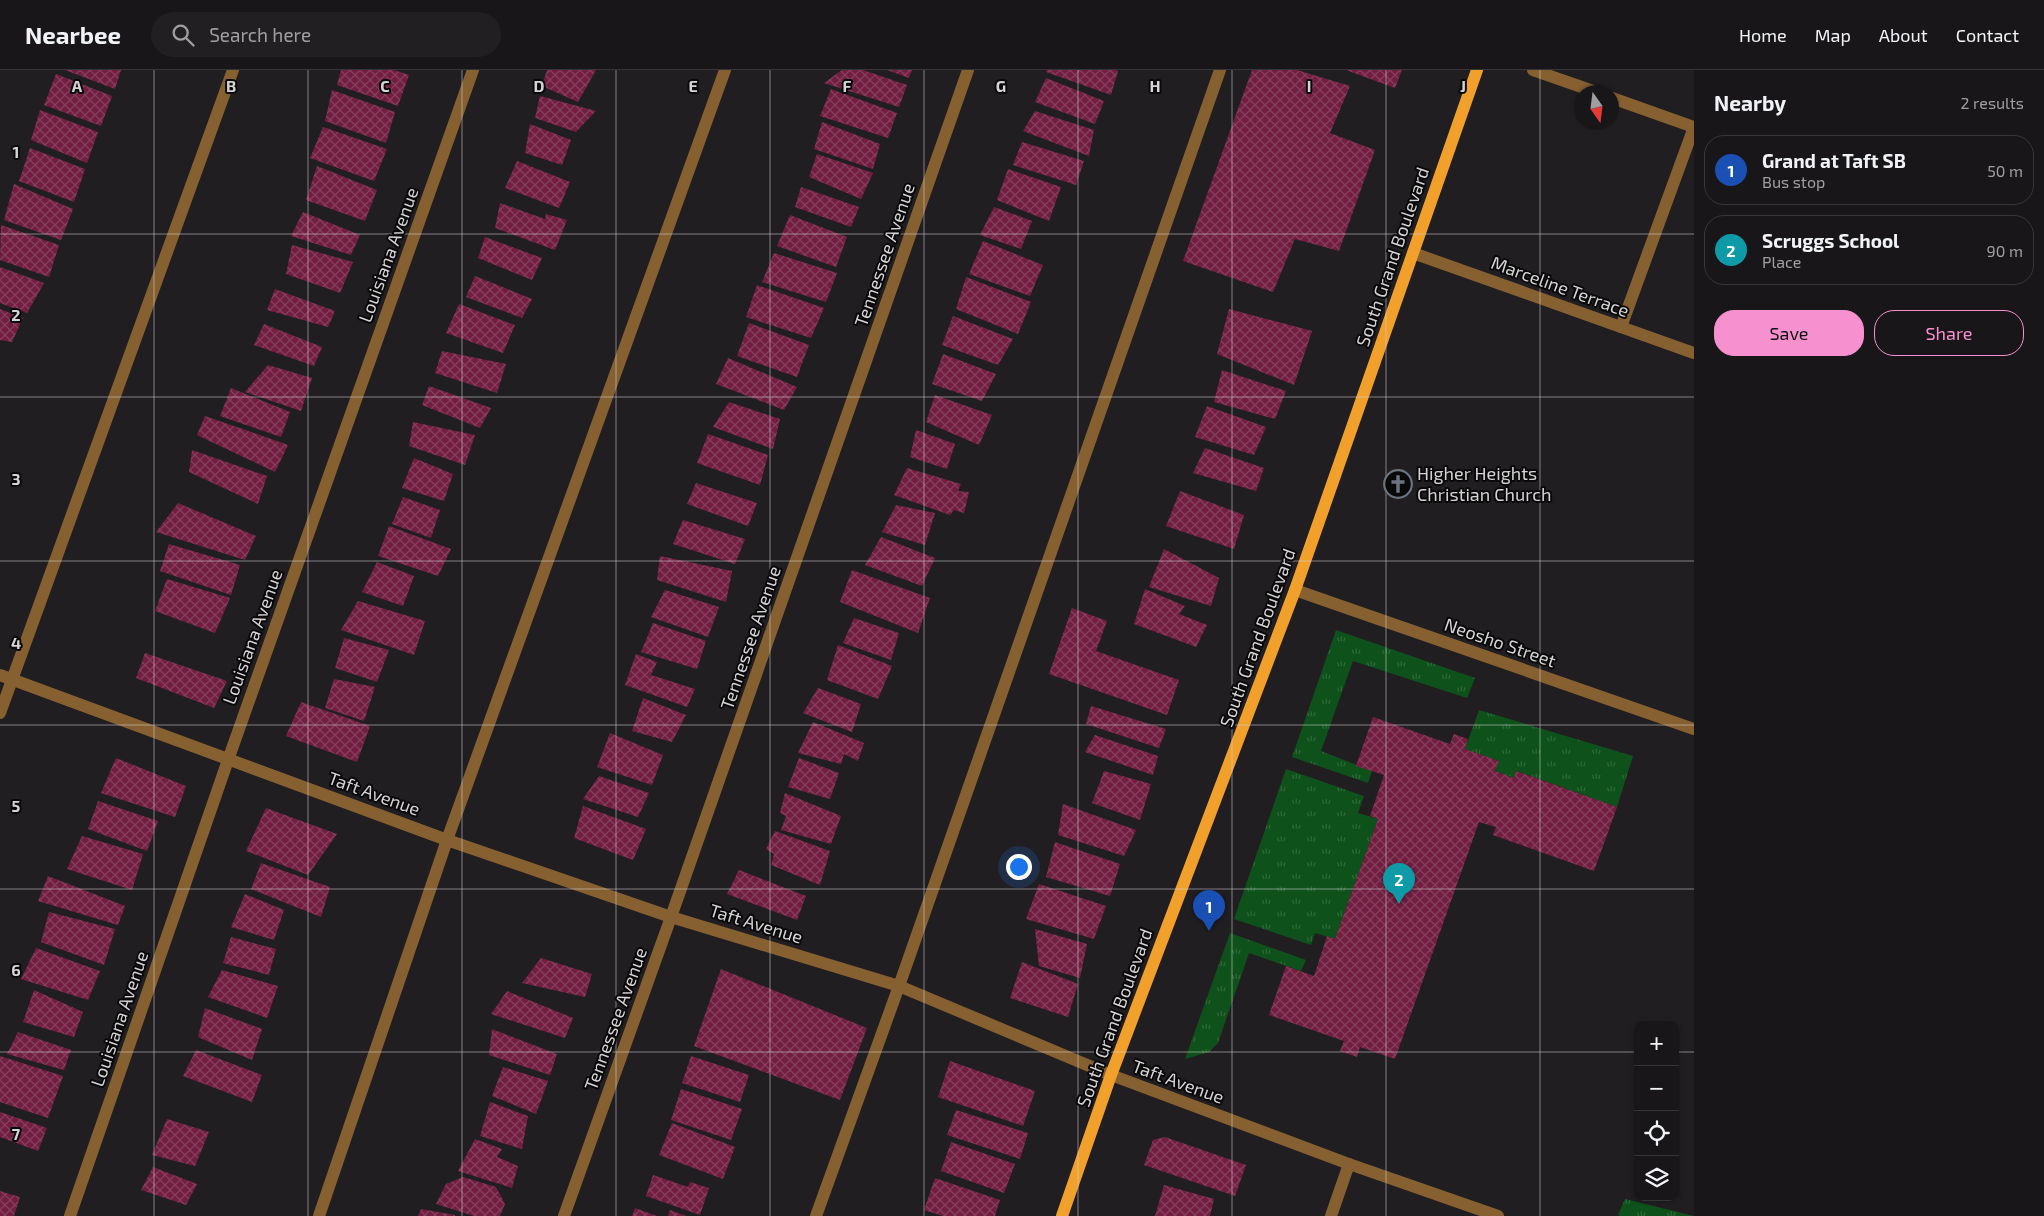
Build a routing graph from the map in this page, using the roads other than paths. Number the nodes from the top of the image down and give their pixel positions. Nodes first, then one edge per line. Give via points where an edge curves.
1 (232, 70) edge
2 (473, 70) edge
3 (725, 70) edge
4 (968, 70) edge
5 (1220, 70) edge
6 (1477, 70) edge
7 (1533, 70) edge
8 (1576, 85) edge
9 (1619, 100) edge
10 (1694, 127) edge
11 (1413, 253) junction
12 (1621, 327) junction
13 (1694, 353) edge
14 (1296, 590) junction
15 (6, 678) edge
16 (0, 713) edge
17 (1694, 729) edge
18 (228, 760) junction
19 (447, 840) junction
20 (671, 917) junction
21 (899, 986) junction
22 (1111, 1075) junction
23 (1349, 1164) junction
24 (70, 1216) edge
25 (318, 1216) edge
26 (564, 1216) edge
27 (816, 1216) edge
28 (1062, 1216) edge
29 (1331, 1216) edge
30 (1498, 1216) edge

1 - 15 street
2 - 18 street, Louisiana Avenue
3 - 19 street
4 - 20 street, Tennessee Avenue
5 - 21 street
6 - 11 main road, South Grand Boulevard
7 - 8 street
9 - 10 street
10 - 12 street
11 - 12 street, Marceline Terrace
11 - 14 main road, South Grand Boulevard
12 - 13 street, Marceline Terrace
14 - 17 street, Neosho Street
14 - 22 main road, South Grand Boulevard
15 - 16 street
15 - 18 street, Taft Avenue
18 - 19 street, Taft Avenue
18 - 24 street, Louisiana Avenue
19 - 20 street, Taft Avenue
19 - 25 street
20 - 21 street, Taft Avenue
20 - 26 street, Tennessee Avenue
21 - 22 street, Taft Avenue
21 - 27 street
22 - 23 street, Taft Avenue
22 - 28 main road, South Grand Boulevard
23 - 29 street
23 - 30 street, Taft Avenue

